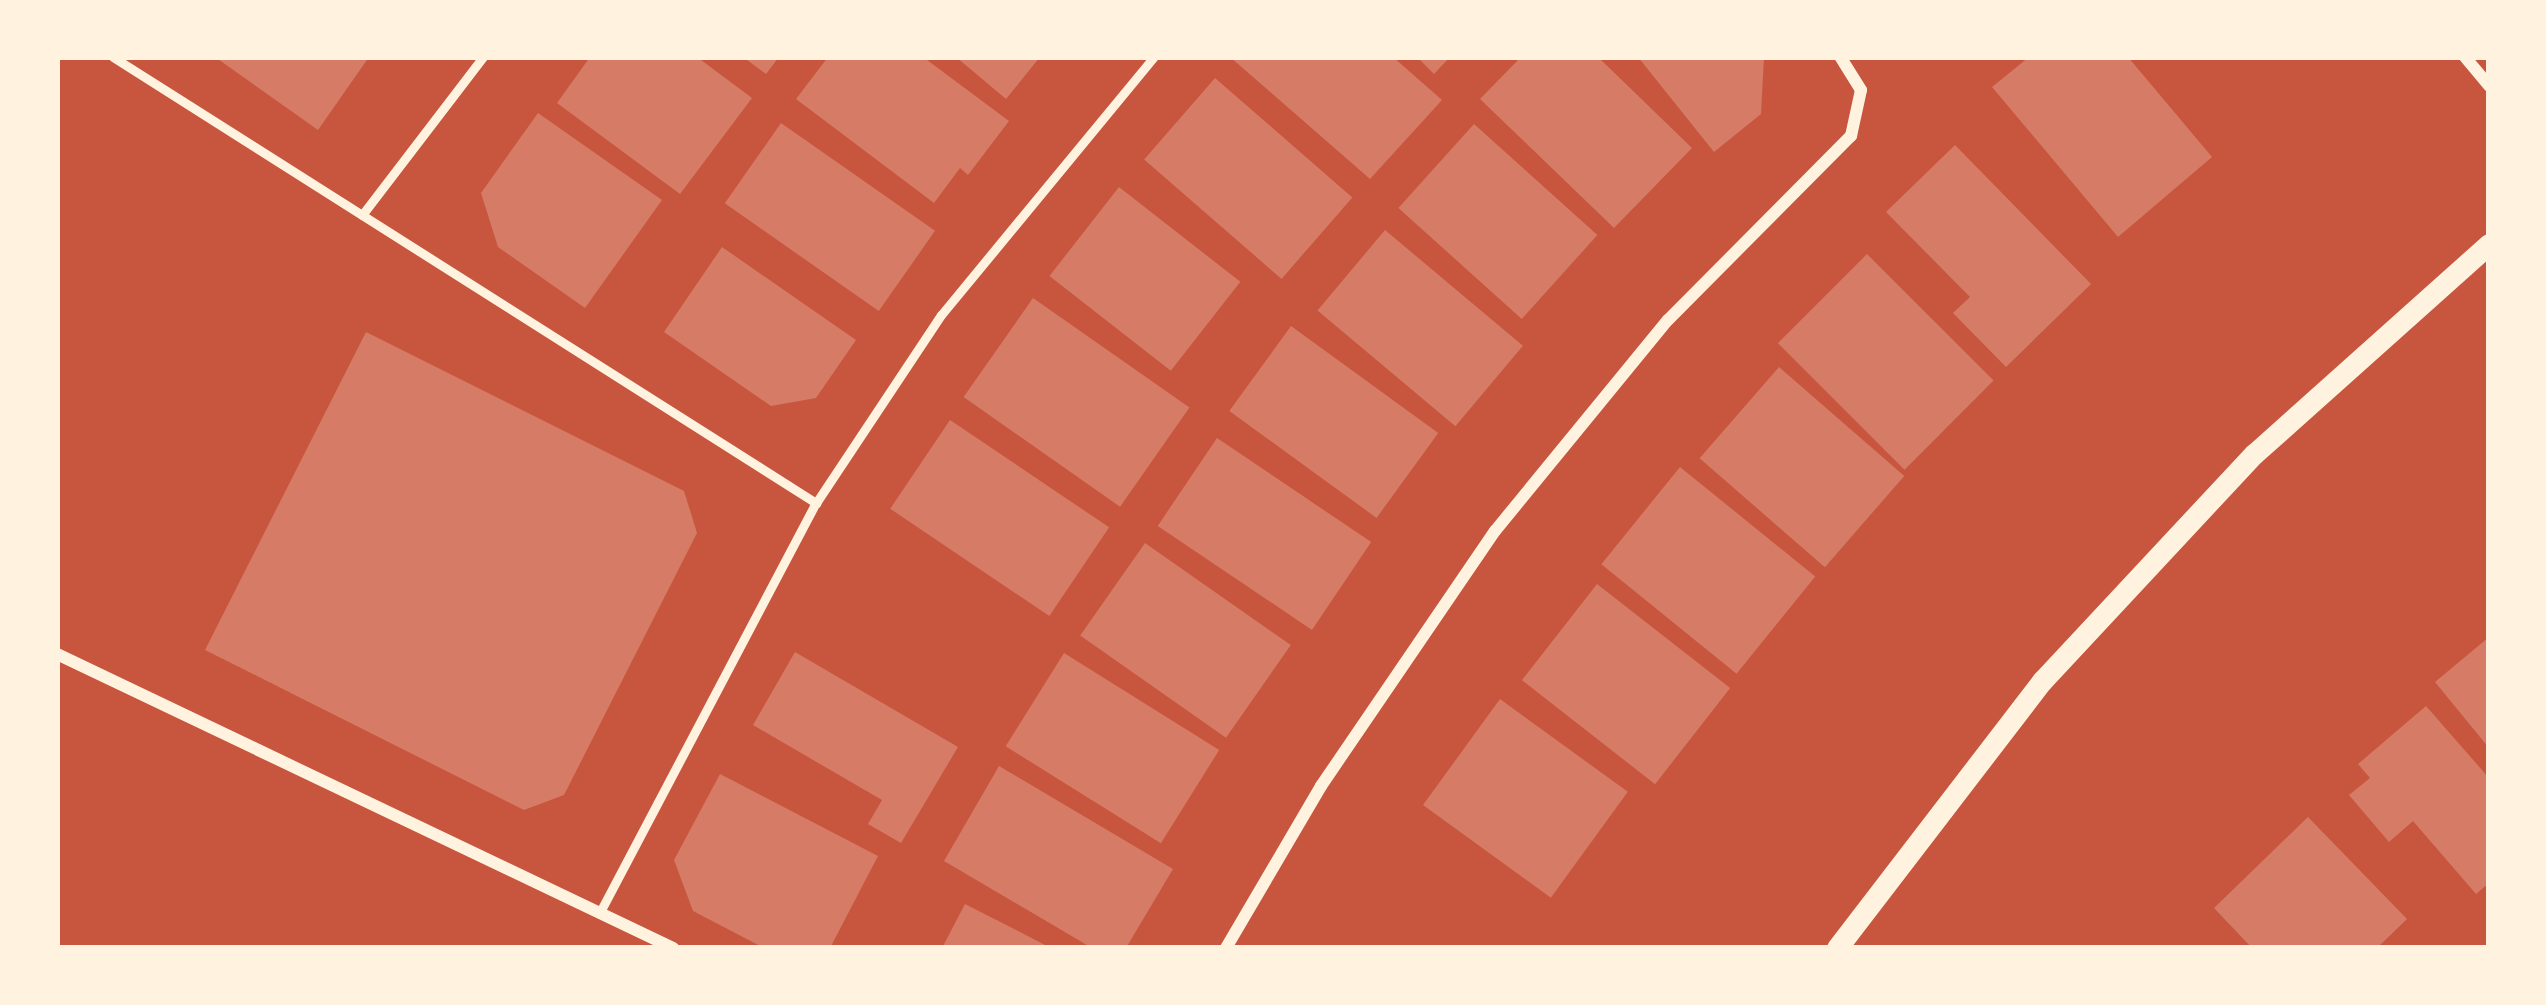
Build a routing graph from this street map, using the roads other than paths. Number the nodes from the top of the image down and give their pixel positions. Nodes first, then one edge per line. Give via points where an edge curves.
1 (113, 57) edge
2 (483, 57) edge
3 (1154, 57) edge
4 (1840, 57) edge
5 (2465, 57) edge
6 (2489, 86) edge
7 (362, 215) junction
8 (2489, 244) edge
9 (816, 503) junction
10 (57, 654) edge
11 (600, 912) junction
12 (673, 948) edge
13 (1226, 948) edge
14 (1837, 948) edge

1 - 7 lane
2 - 7 lane
3 - 9 lane via 941,315
4 - 13 street via 1862,90 1851,136 1667,320 1495,531 1321,786
5 - 6 street
7 - 9 lane
8 - 14 street via 2254,454 2042,681
9 - 11 lane
10 - 11 street
11 - 12 street

